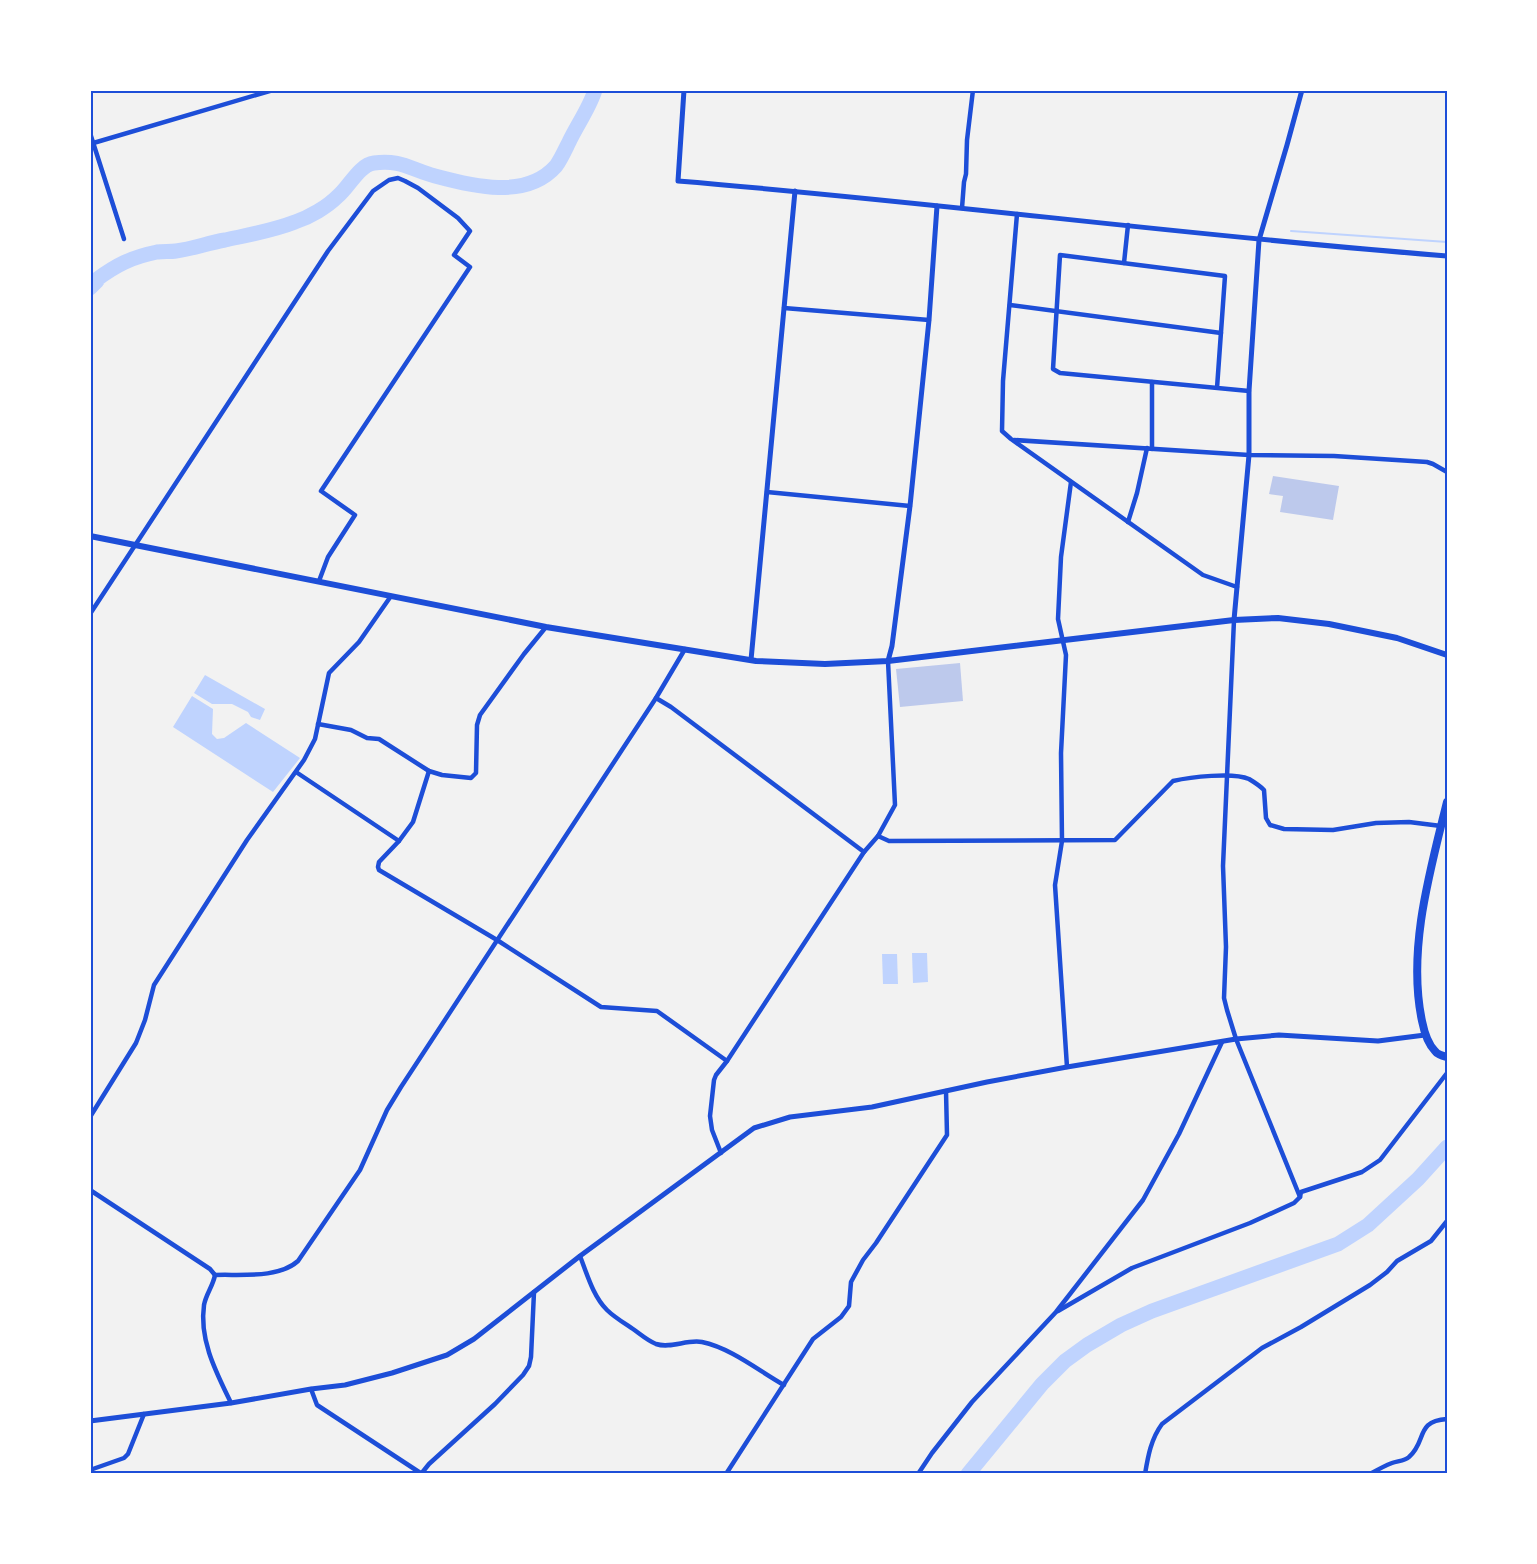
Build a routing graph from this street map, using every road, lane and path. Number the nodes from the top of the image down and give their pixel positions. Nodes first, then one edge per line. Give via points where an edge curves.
1 (273, 90) edge
2 (684, 90) edge
3 (973, 90) edge
4 (1302, 90) edge
5 (90, 133) edge
6 (91, 143) edge
7 (795, 191) junction
8 (937, 206) junction
9 (962, 208) junction
10 (1017, 214) junction
11 (1128, 225) junction
12 (124, 239) dead end
13 (1259, 240) junction
14 (1447, 256) edge
15 (1124, 263) junction
16 (1010, 305) junction
17 (784, 308) junction
18 (1056, 311) junction
19 (929, 320) junction
20 (1221, 333) junction
21 (1152, 382) junction
22 (1217, 388) junction
23 (1249, 391) junction
24 (1011, 440) junction
25 (1149, 448) junction
26 (1249, 454) junction
27 (1447, 472) edge
28 (1071, 482) junction
29 (767, 492) junction
30 (910, 506) junction
31 (1128, 522) junction
32 (90, 536) edge
33 (135, 544) junction
34 (319, 581) junction
35 (1237, 587) junction
36 (391, 595) junction
37 (90, 614) edge
38 (1234, 620) junction
39 (546, 627) junction
40 (1062, 640) junction
41 (686, 649) junction
42 (1447, 655) edge
43 (751, 660) junction
44 (888, 661) junction
45 (656, 698) junction
46 (318, 724) junction
47 (429, 771) junction
48 (296, 772) junction
49 (1226, 776) junction
50 (1447, 802) edge
51 (1441, 826) junction
52 (878, 836) junction
53 (399, 841) junction
54 (1062, 841) junction
55 (864, 852) junction
56 (498, 940) junction
57 (1425, 1035) junction
58 (1236, 1039) junction
59 (1222, 1042) junction
60 (1447, 1057) edge
61 (727, 1060) junction
62 (1067, 1068) junction
63 (1447, 1073) edge
64 (946, 1091) junction
65 (90, 1117) edge
66 (721, 1153) junction
67 (90, 1190) edge
68 (1300, 1197) junction
69 (1447, 1221) edge
70 (580, 1256) junction
71 (215, 1275) junction
72 (534, 1292) junction
73 (1056, 1312) junction
74 (784, 1386) junction
75 (311, 1389) junction
76 (231, 1403) junction
77 (144, 1414) junction
78 (1447, 1419) edge
79 (90, 1421) edge
80 (90, 1470) edge
81 (421, 1474) edge
82 (726, 1474) edge
83 (918, 1474) edge
84 (1145, 1474) edge
85 (1370, 1474) edge

1 - 6 street
2 - 7 street via 678,181
3 - 9 street
4 - 13 street
5 - 6 street
6 - 12 street
7 - 8 street
7 - 17 street
8 - 9 street
8 - 19 street
9 - 10 street
10 - 11 street
10 - 16 street
11 - 13 street
11 - 15 street
13 - 14 street
13 - 23 street
15 - 18 street via 1060,255
15 - 20 street via 1225,276
16 - 18 street
16 - 24 street via 1002,431
17 - 19 street
17 - 29 street
18 - 20 street
18 - 21 street via 1053,369 1060,374
19 - 30 street
20 - 22 street
21 - 22 street
21 - 25 street
22 - 23 street
23 - 26 street
24 - 25 street
24 - 28 street
25 - 26 street
25 - 31 street
26 - 27 street via 1427,462
26 - 35 street
28 - 31 street
28 - 40 street via 1059,578 1058,620
29 - 30 street
29 - 43 street
30 - 44 street
31 - 35 street via 1203,575
32 - 33 main road
33 - 34 main road
33 - 34 street via 328,250 373,191 398,178 418,188 470,231 453,255 470,267 321,491 355,515 328,557
33 - 37 street
34 - 36 main road
35 - 38 street
36 - 39 main road
36 - 46 street via 359,642 329,673
38 - 40 main road
38 - 42 main road via 1278,618 1329,624 1397,638
38 - 49 street
39 - 41 main road
39 - 47 street via 480,715 476,773 471,778
40 - 44 main road
40 - 54 street via 1066,655
41 - 43 main road
41 - 45 street
43 - 44 main road via 825,664
44 - 52 street via 895,805
45 - 55 street
45 - 56 street
46 - 47 street via 379,739
46 - 48 street via 315,739
47 - 53 street via 413,822
48 - 53 street
48 - 65 street via 247,840 154,986 136,1043
49 - 51 street via 1249,779 1262,788 1268,822 1284,829 1333,830 1409,822
49 - 54 street via 1173,781 1115,840
49 - 58 street via 1224,998
50 - 51 highway
51 - 57 highway via 1429,878 1417,973
52 - 54 street via 889,841
52 - 55 street
53 - 56 street via 379,862 380,870
54 - 62 street via 1055,885
55 - 61 street
56 - 61 street via 601,1007 657,1011
56 - 71 street via 401,1087 360,1170 298,1261 279,1271
57 - 58 street via 1378,1041 1279,1035
57 - 60 highway via 1435,1052
58 - 59 street
58 - 68 street
59 - 62 street
59 - 73 street via 1143,1200
61 - 66 street via 714,1080 710,1116
62 - 64 street
63 - 68 street via 1380,1160 1362,1172 1301,1192
64 - 66 street via 872,1107 790,1117 754,1128
64 - 74 street via 947,1135 863,1260 851,1282 849,1306 813,1340
66 - 70 street
67 - 71 street
68 - 73 street via 1250,1223 1132,1268
69 - 84 street via 1431,1241 1397,1261 1370,1285 1262,1348 1162,1424 1152,1442
70 - 72 street
70 - 74 street via 602,1304 639,1334 656,1344 702,1342 718,1347
71 - 76 street via 204,1304 204,1331 215,1370
72 - 75 street via 474,1340 447,1355 345,1385
72 - 81 street via 531,1357 524,1375
73 - 83 street via 972,1402
74 - 82 street
75 - 76 street
75 - 81 street via 317,1406
76 - 77 street
77 - 79 street
77 - 80 street via 128,1454
78 - 85 street via 1427,1426 1410,1457

